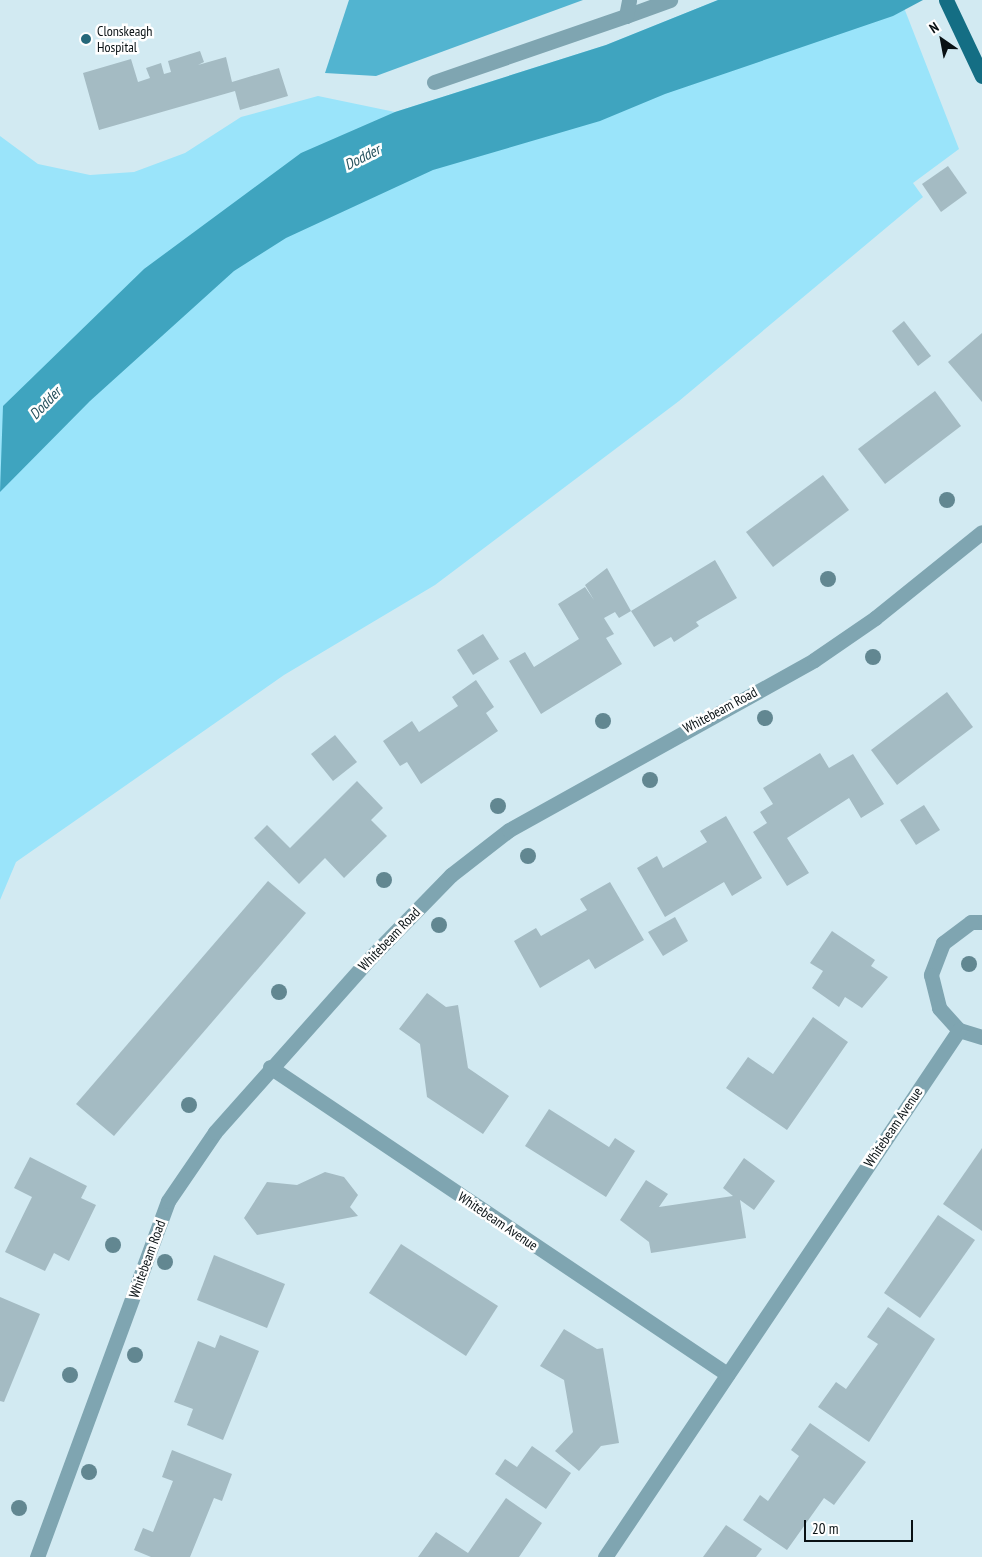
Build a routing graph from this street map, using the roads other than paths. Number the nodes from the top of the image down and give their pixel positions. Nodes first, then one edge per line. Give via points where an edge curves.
1 (629, 0) edge
2 (670, 0) edge
3 (946, 0) edge
4 (626, 16) junction
5 (982, 76) edge
6 (434, 82) dead end
7 (982, 532) edge
8 (982, 922) edge
9 (959, 1030) junction
10 (982, 1037) edge
11 (270, 1067) junction
12 (727, 1374) junction
13 (37, 1557) edge
14 (605, 1557) edge

1 - 4 street
2 - 4 street
3 - 5 main road
4 - 6 street
7 - 11 street, Whitebeam Road via 875,618 814,660 508,830 450,875
8 - 9 street via 970,922 943,943 931,975 939,1008
9 - 10 street
9 - 12 street, Whitebeam Avenue
11 - 12 street, Whitebeam Avenue
11 - 13 street, Whitebeam Road via 215,1132 168,1201
12 - 14 street, Whitebeam Avenue

